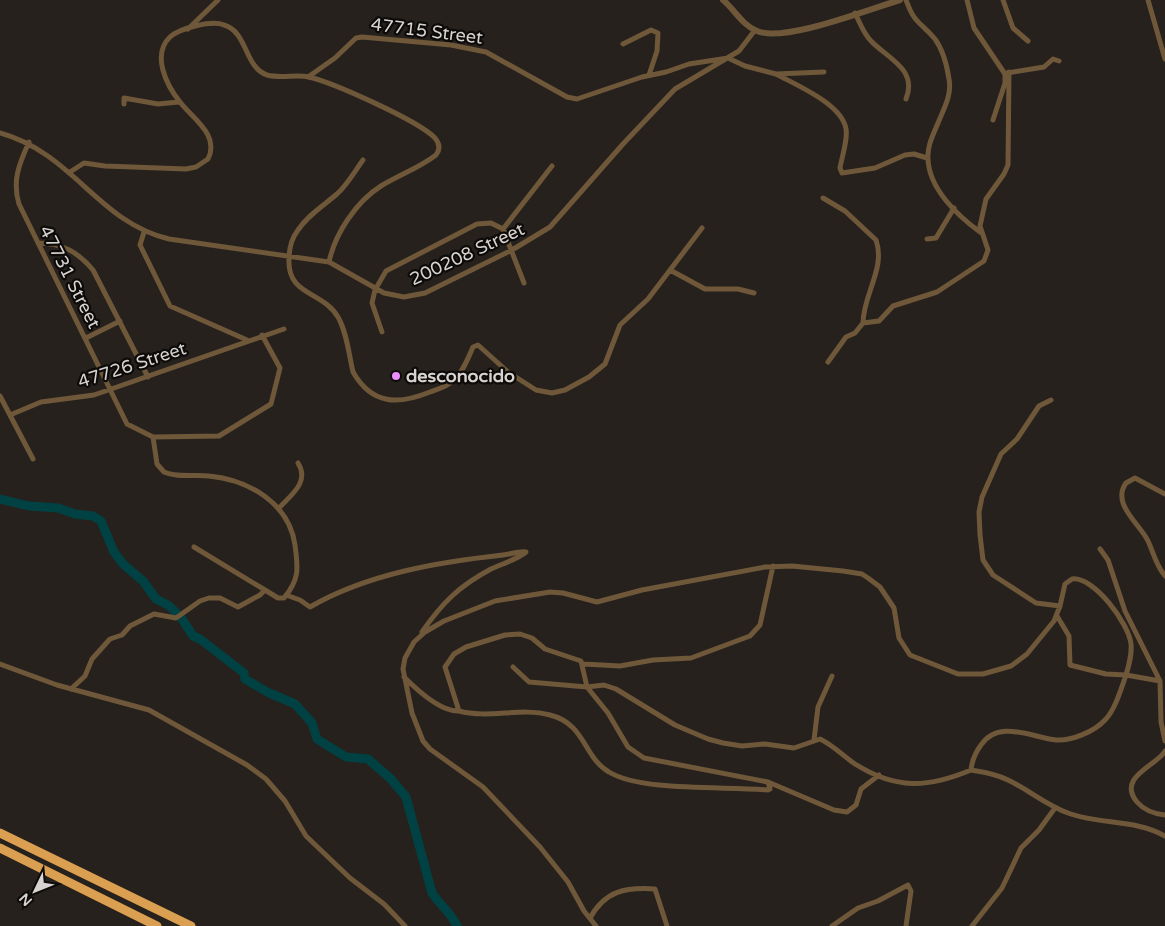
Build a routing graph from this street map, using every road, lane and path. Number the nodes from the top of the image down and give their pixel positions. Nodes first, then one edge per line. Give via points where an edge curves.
1 (218, 0) edge
2 (724, 0) edge
3 (900, 0) edge
4 (906, 0) edge
5 (967, 0) edge
6 (1003, 0) edge
7 (1148, 0) edge
8 (856, 13) junction
9 (186, 30) junction
10 (755, 30) junction
11 (1028, 41) dead end
12 (623, 44) dead end
13 (728, 58) junction
14 (1165, 58) edge
15 (1060, 61) dead end
16 (689, 64) junction
17 (824, 72) dead end
18 (1007, 73) junction
19 (698, 74) junction
20 (776, 74) junction
21 (648, 75) junction
22 (308, 77) junction
23 (906, 99) dead end
24 (179, 102) junction
25 (124, 104) dead end
26 (993, 120) dead end
27 (0, 133) edge
28 (28, 142) junction
29 (928, 158) junction
30 (363, 160) dead end
31 (552, 166) dead end
32 (70, 172) junction
33 (823, 198) dead end
34 (954, 208) junction
35 (702, 228) dead end
36 (503, 229) junction
37 (144, 232) junction
38 (980, 232) junction
39 (927, 238) dead end
40 (38, 243) junction
41 (512, 250) junction
42 (289, 255) junction
43 (329, 262) junction
44 (670, 270) junction
45 (524, 283) dead end
46 (375, 290) junction
47 (754, 293) dead end
48 (120, 322) junction
49 (863, 323) junction
50 (284, 329) dead end
51 (382, 332) dead end
52 (262, 335) junction
53 (86, 338) junction
54 (247, 340) junction
55 (828, 362) dead end
56 (148, 377) junction
57 (112, 389) junction
58 (0, 396) edge
59 (1051, 400) dead end
60 (10, 415) junction
61 (153, 437) junction
62 (33, 459) dead end
63 (298, 463) dead end
64 (1165, 494) edge
65 (278, 508) junction
66 (194, 547) dead end
67 (1100, 549) dead end
68 (773, 566) junction
69 (1165, 576) edge
70 (264, 590) junction
71 (289, 596) junction
72 (1060, 606) junction
73 (1057, 616) junction
74 (419, 637) junction
75 (0, 664) edge
76 (583, 664) junction
77 (513, 667) dead end
78 (1126, 675) junction
79 (404, 676) junction
80 (832, 676) dead end
81 (1160, 681) junction
82 (587, 687) junction
83 (70, 689) junction
84 (459, 711) junction
85 (814, 740) junction
86 (1165, 742) edge
87 (1165, 751) edge
88 (971, 770) junction
89 (879, 775) junction
90 (768, 782) junction
91 (1055, 808) junction
92 (1165, 815) edge
93 (0, 833) edge
94 (1165, 836) edge
95 (0, 848) edge
96 (590, 918) junction
97 (158, 926) edge
98 (191, 926) edge
99 (405, 926) edge
100 (596, 926) edge
101 (667, 926) edge
102 (832, 926) edge
103 (906, 926) edge
104 (972, 926) edge

1 - 9 street
2 - 10 street
3 - 8 street
4 - 29 street via 913,19 940,49 950,81 948,100 930,142
5 - 18 street via 974,28
6 - 11 street via 1013,28
7 - 14 street
8 - 10 street via 791,32 771,34
8 - 23 street via 870,40 900,65 909,83
9 - 22 street via 224,24 238,36 258,70 272,76
9 - 24 street via 169,38 161,55 164,71
10 - 13 street, 200208 Street via 744,46
12 - 21 street via 651,30 658,33 657,51
13 - 16 street, 47715 Street
13 - 19 street, 200208 Street
13 - 20 street
15 - 18 street via 1053,59 1044,67
16 - 19 street
16 - 21 street, 47715 Street
17 - 20 street
18 - 26 street
18 - 38 street via 1008,165 986,198
19 - 41 street, 200208 Street via 675,89 643,122 562,217
20 - 29 street via 821,99 844,122 847,132 840,168 844,174 886,165 905,155
21 - 22 street, 47715 Street via 576,100 486,52 451,45 362,37 356,38
22 - 43 street via 349,91 414,124 436,139 439,150 430,160 368,197 338,236
24 - 25 street via 158,104 124,98
24 - 32 street via 208,134 211,154 202,163 186,168 84,163
27 - 28 street, 200208 Street
28 - 32 street, 200208 Street
28 - 40 street, 47731 Street via 16,172 16,194
29 - 34 street via 931,176
30 - 42 street via 338,192 297,230
31 - 36 street
32 - 37 street, 200208 Street via 117,214
33 - 49 street via 845,210 876,240 878,246 878,262
34 - 38 street
34 - 39 street via 936,238
35 - 44 street
36 - 41 street
36 - 46 street via 491,223 477,224 389,269
37 - 42 street, 200208 Street via 169,239
37 - 54 street via 140,245 170,306
38 - 49 street via 988,250 980,265 937,292 893,306 878,321
40 - 48 street via 60,245 80,256 93,270
40 - 53 street, 47731 Street
41 - 45 street
41 - 46 street, 200208 Street via 415,296 394,296
42 - 43 street, 200208 Street
42 - 44 street via 288,268 292,280 335,313 358,380 370,392 398,402 448,385 459,376 473,347 478,345 522,383 552,393 565,390 605,364 620,325 648,299
43 - 46 street, 200208 Street
44 - 47 street via 705,289 738,289
46 - 51 street via 372,303
48 - 53 street
48 - 56 street
49 - 55 street via 855,333 846,337
50 - 52 street, 47726 Street
52 - 54 street, 47726 Street
52 - 61 street via 278,365 279,376 271,404 215,437
53 - 57 street, 47731 Street
54 - 56 street, 47726 Street
56 - 57 street, 47726 Street
57 - 60 street, 47726 Street via 84,398 41,402
57 - 61 street, 47731 Street via 132,428
58 - 60 street
59 - 72 street via 1038,406 1017,440 1001,454 982,497 980,527 983,560 989,571 1036,603
60 - 62 street
61 - 65 street via 157,464 164,472 234,481 264,496
63 - 65 street via 303,470 302,482
64 - 69 street via 1135,478 1126,483 1122,492 1126,511 1145,535 1156,565
65 - 71 street via 289,521 296,553 296,581
66 - 70 street
67 - 81 street via 1108,560 1125,611
68 - 73 street via 862,574 880,587 894,608 898,638 906,651 958,674 983,674 1011,666 1027,654
68 - 74 street via 642,590 597,602 550,592 495,602 444,621
68 - 76 street via 760,625 750,636 691,658 620,666
70 - 71 street via 278,598
70 - 83 street via 242,606 220,598 208,598 176,618 154,614 130,626 122,635 110,639 92,659 85,676
71 - 74 street via 310,607 342,591 426,566 526,552 473,579 445,601
72 - 73 street
72 - 78 street via 1065,584 1076,578 1088,582 1110,604 1131,643
73 - 78 street via 1069,636 1070,665 1106,674
74 - 79 street via 405,658
75 - 83 street
76 - 82 street
76 - 84 street via 545,649 532,638 520,634 505,635 466,647 454,654 445,667
77 - 82 street via 529,682
78 - 81 street
78 - 88 street via 1108,716 1098,726 1082,735 1056,740 1007,731 991,733 975,753
79 - 84 street via 427,697 449,710
79 - 96 street via 412,713 427,747 483,787 553,862
80 - 85 street via 818,707
81 - 86 street
82 - 85 street via 604,685 616,689 683,729 723,743 794,748
82 - 90 street via 608,713 628,747 644,758
83 - 99 street via 149,710 247,765 266,779 285,801 306,836
84 - 90 street via 485,714 532,712 558,718 577,730 607,771 634,782 768,790
85 - 89 street via 824,741 862,768
87 - 92 street via 1161,758 1142,770 1132,785 1132,791 1140,804
88 - 89 street via 947,780 914,785
88 - 91 street via 996,774
89 - 90 street via 862,789 856,806 847,812 834,810
91 - 94 street via 1084,817 1144,827
91 - 104 street via 1021,848 1002,888
93 - 98 highway
95 - 97 highway
96 - 100 street
96 - 101 street via 605,897 628,889 655,889
102 - 103 street via 858,908 878,902 908,885 911,891

